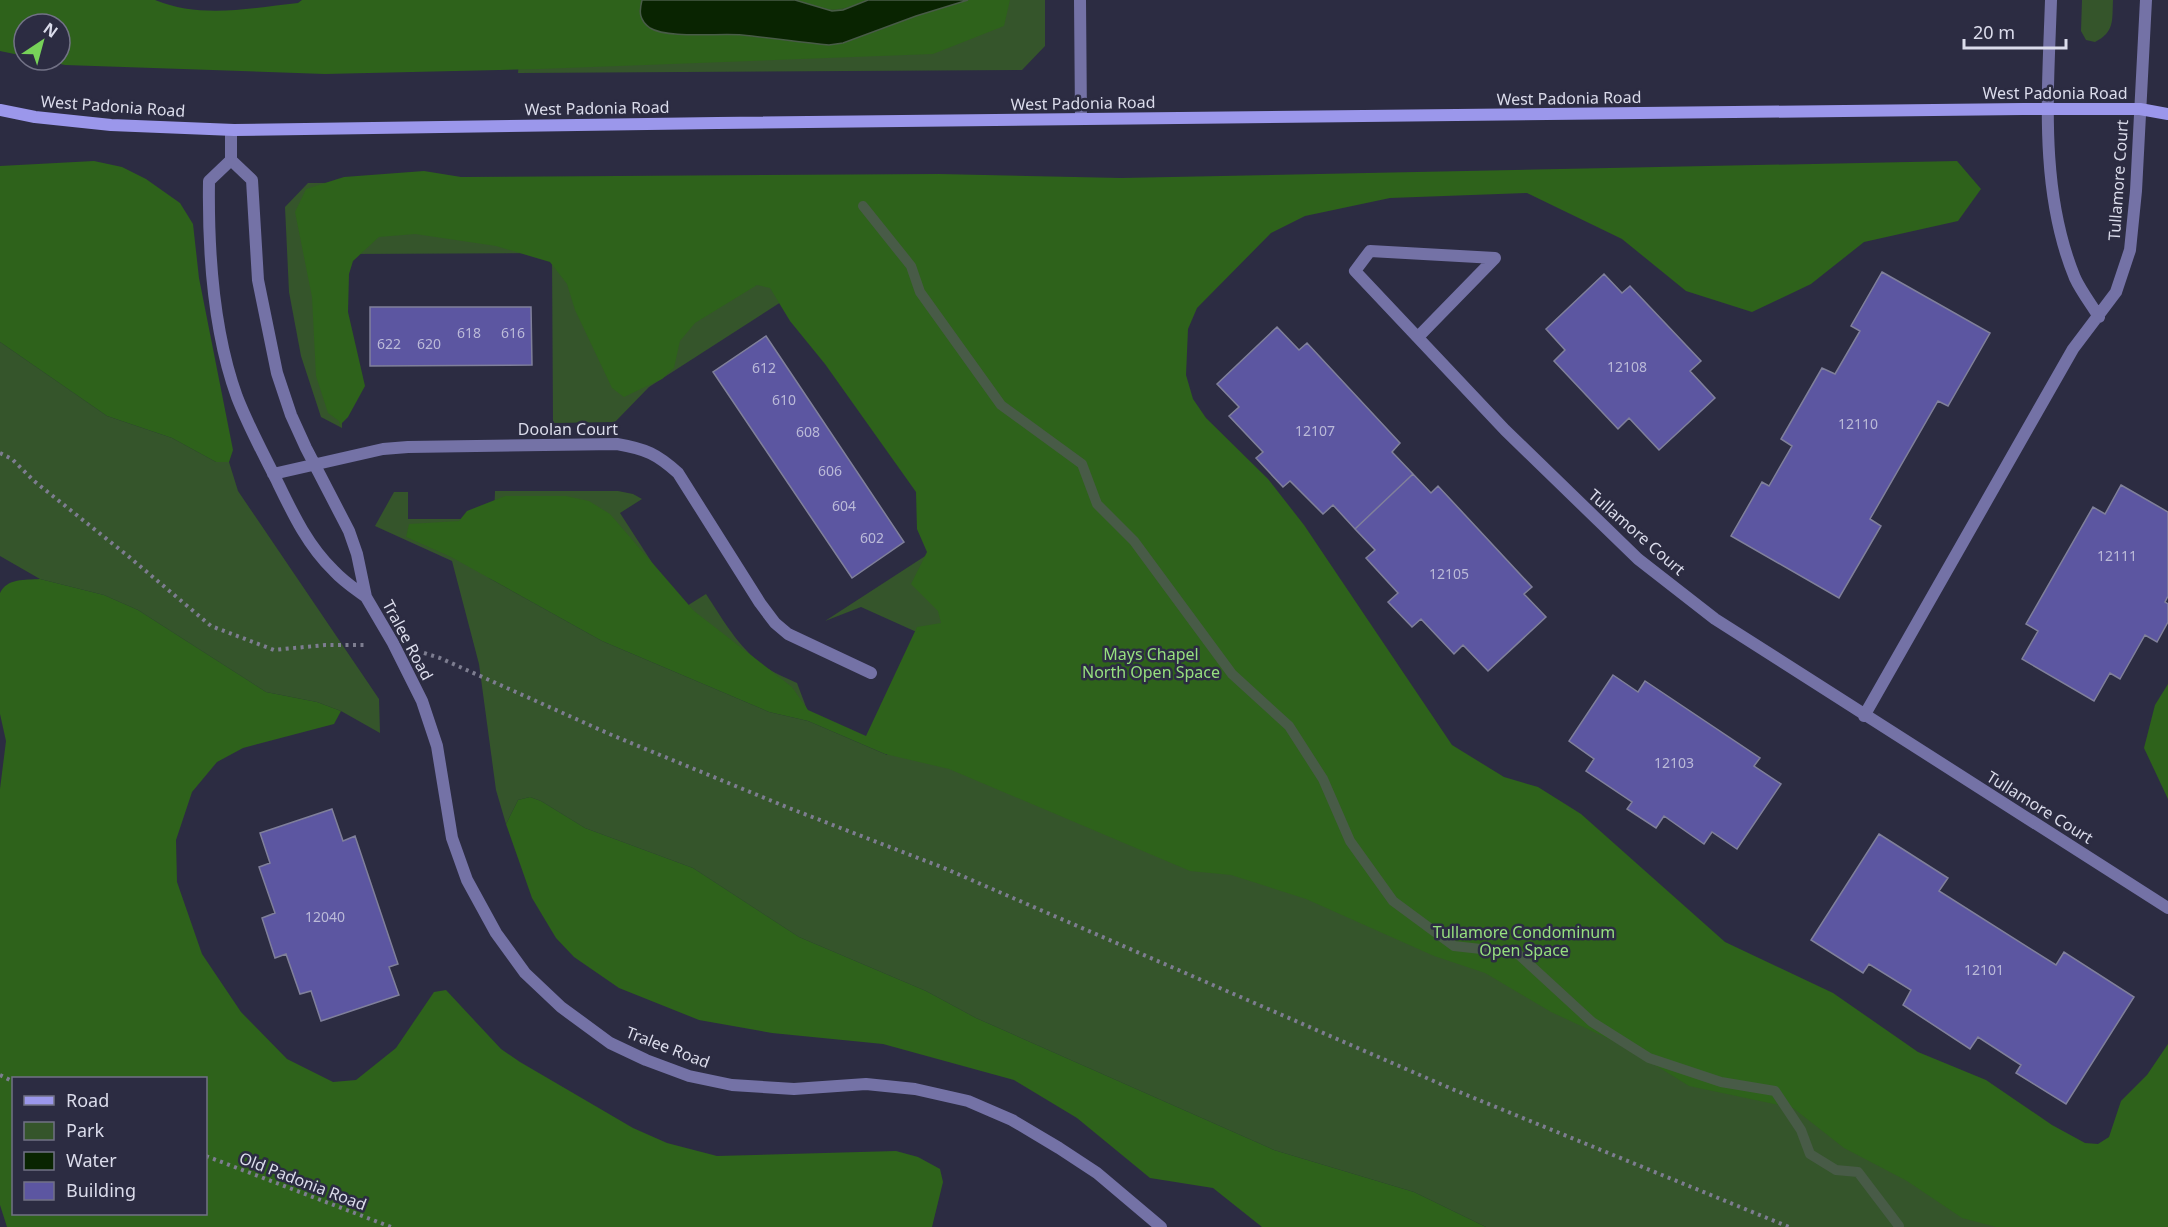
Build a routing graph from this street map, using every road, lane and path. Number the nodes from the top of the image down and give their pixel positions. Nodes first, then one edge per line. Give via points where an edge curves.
1 (1080, 0) edge
2 (2050, 0) edge
3 (2146, 0) edge
4 (2047, 109) junction
5 (2140, 109) junction
6 (0, 111) edge
7 (2168, 114) edge
8 (1081, 119) junction
9 (231, 130) junction
10 (231, 160) junction
11 (2099, 317) junction
12 (1418, 337) junction
13 (0, 453) edge
14 (314, 464) junction
15 (273, 474) junction
16 (366, 597) junction
17 (393, 643) junction
18 (871, 673) dead end
19 (1864, 716) junction
20 (2168, 908) edge
21 (207, 1156) edge
22 (391, 1227) edge
23 (1161, 1227) edge
24 (1789, 1227) edge

1 - 8 street
2 - 4 street
3 - 5 street, Tullamore Court
4 - 5 main road, West Padonia Road
4 - 8 main road, West Padonia Road
4 - 11 street via 2052,186 2063,240 2076,279
5 - 7 main road, West Padonia Road
5 - 11 street, Tullamore Court via 2130,250 2116,292
6 - 9 main road, West Padonia Road via 111,125
8 - 9 main road, West Padonia Road
9 - 10 street
10 - 14 street, Tralee Road via 252,180 264,319 277,373
10 - 15 street, Tralee Road via 209,181 208,228 219,328 237,396
11 - 19 street, Tullamore Court via 2073,349
12 - 12 street, Tullamore Court via 1355,271 1370,251 1495,258
12 - 19 street, Tullamore Court via 1505,430 1638,559 1715,619
13 - 17 path via 211,626 274,650
14 - 15 street, Doolan Court
14 - 16 street, Tralee Road via 349,531
14 - 18 street, Doolan Court via 408,447 617,444 641,448 678,473 775,623 798,639
15 - 16 street, Tralee Road via 319,556
16 - 17 street, Tralee Road
17 - 23 street, Tralee Road via 422,700 437,746 452,838 467,880 501,941 525,973 561,1007 610,1043 646,1060 732,1086 794,1089 866,1084 968,1101 1012,1120 1059,1148 1097,1173
17 - 24 path via 440,658 614,736 944,868 1452,1089
19 - 20 street, Tullamore Court
21 - 22 path, Old Padonia Road

